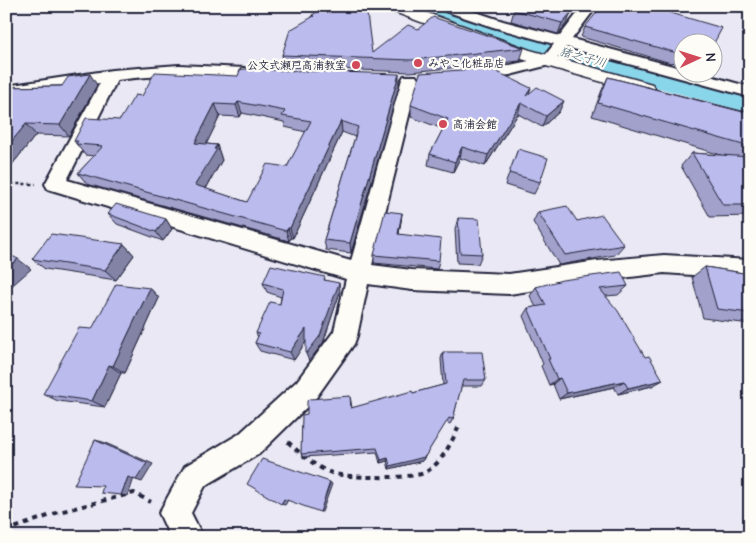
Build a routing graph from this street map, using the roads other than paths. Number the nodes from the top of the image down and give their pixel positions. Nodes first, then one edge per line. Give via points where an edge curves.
1 (392, 6) edge
2 (444, 6) edge
3 (590, 6) edge
4 (564, 42) junction
5 (550, 59) junction
6 (286, 74) edge
7 (112, 75) junction
8 (454, 76) edge
9 (390, 79) edge
10 (6, 91) edge
11 (659, 92) edge
12 (750, 92) edge
13 (750, 270) edge
14 (360, 273) junction
15 (187, 537) edge

1 - 5 street via 496,44
2 - 4 street
3 - 4 street
4 - 5 street
4 - 12 street
5 - 8 street via 510,70
5 - 11 street
6 - 7 street via 179,70
7 - 10 street
7 - 14 street via 54,184
9 - 14 street via 418,78
13 - 14 street via 664,264 509,284 412,280
14 - 15 street via 345,336 306,390 249,444 195,476 174,513

